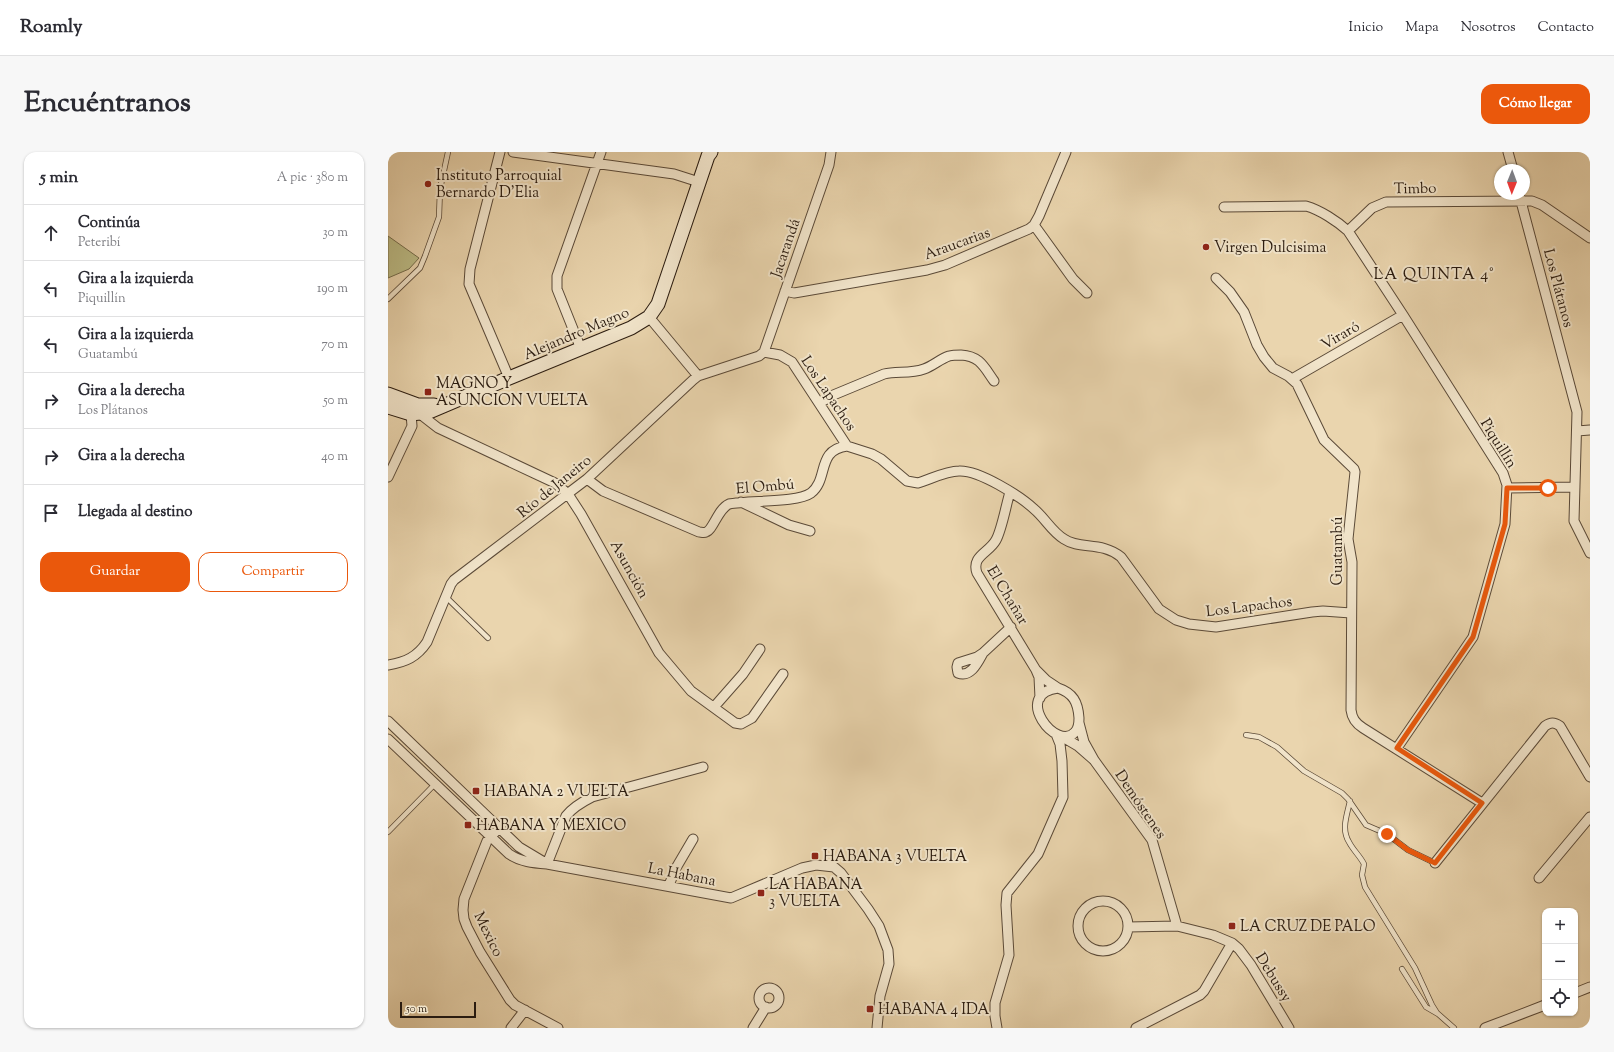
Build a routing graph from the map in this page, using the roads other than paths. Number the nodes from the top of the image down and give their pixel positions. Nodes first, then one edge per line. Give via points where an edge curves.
1 (448, 152) edge
2 (500, 152) edge
3 (513, 152) edge
4 (601, 152) edge
5 (711, 152) edge
6 (831, 152) edge
7 (1066, 152) edge
8 (1508, 152) edge
9 (597, 163) junction
10 (1511, 164) edge
11 (699, 182) junction
12 (1494, 198) edge
13 (1521, 200) edge
14 (1530, 200) edge
15 (1224, 207) dead end
16 (1034, 224) junction
17 (1348, 232) junction
18 (1590, 238) edge
19 (1216, 278) dead end
20 (785, 291) junction
21 (1087, 294) dead end
22 (388, 299) edge
23 (1403, 315) junction
24 (649, 317) junction
25 (581, 349) junction
26 (764, 352) junction
27 (698, 376) junction
28 (509, 378) junction
29 (1292, 380) junction
30 (994, 381) dead end
31 (388, 394) edge
32 (461, 398) junction
33 (820, 403) junction
34 (388, 407) edge
35 (416, 414) junction
36 (1590, 430) edge
37 (1577, 431) junction
38 (847, 446) junction
39 (388, 477) edge
40 (587, 479) junction
41 (1575, 487) junction
42 (1507, 488) junction
43 (1010, 492) junction
44 (568, 494) junction
45 (740, 502) junction
46 (810, 531) dead end
47 (1590, 553) edge
48 (446, 597) junction
49 (1351, 613) junction
50 (1011, 627) junction
51 (488, 638) dead end
52 (760, 650) dead end
53 (984, 653) dead end
54 (388, 665) edge
55 (1036, 670) junction
56 (783, 674) dead end
57 (1058, 688) junction
58 (1040, 698) junction
59 (714, 707) junction
60 (388, 721) edge
61 (1079, 723) junction
62 (1059, 735) junction
63 (1246, 735) dead end
64 (388, 739) edge
65 (1078, 746) junction
66 (1397, 748) junction
67 (1094, 760) junction
68 (1062, 761) junction
69 (703, 767) dead end
70 (1590, 777) edge
71 (435, 784) junction
72 (1350, 801) junction
73 (1482, 803) junction
74 (1590, 817) edge
75 (500, 828) junction
76 (388, 832) edge
77 (490, 836) junction
78 (692, 839) dead end
79 (1435, 863) joint
80 (547, 864) junction
81 (1539, 878) dead end
82 (669, 885) junction
83 (1177, 926) junction
84 (1128, 927) junction
85 (1232, 943) junction
86 (1402, 969) dead end
87 (1590, 987) edge
88 (1578, 992) edge
89 (1542, 1006) edge
90 (766, 1008) dead end
91 (525, 1010) junction
92 (1439, 1014) junction
93 (511, 1028) edge
94 (558, 1028) edge
95 (753, 1028) edge
96 (877, 1028) edge
97 (997, 1028) edge
98 (1136, 1028) edge
99 (1289, 1028) edge
100 (1454, 1028) edge
101 (1485, 1028) edge

1 - 22 lane via 440,189 439,217 420,268
2 - 28 street via 468,284
3 - 9 street
4 - 9 street
5 - 11 main road, Alejandro Magno
6 - 20 street, Jacarandá
7 - 16 street
8 - 10 street
9 - 11 street via 674,174
9 - 25 street via 556,282
11 - 24 main road, Alejandro Magno via 658,304
12 - 17 street, Timbo via 1386,202 1372,208
13 - 37 street, Los Plátanos via 1577,412
14 - 18 street, Timbo via 1537,202
15 - 17 street via 1306,206
16 - 20 street, Araucarias via 1023,233 928,270 794,293
16 - 21 street via 1073,279
17 - 23 street, Piquillín
19 - 29 street, Guatambú via 1241,307 1264,357 1273,368
20 - 26 street, Jacarandá
23 - 29 street, Viraró
23 - 42 street, Piquillín via 1505,476
24 - 25 main road, Alejandro Magno via 631,328
24 - 27 street
25 - 28 main road, Alejandro Magno
26 - 27 street, Río de Janeiro via 759,356
26 - 33 street, Los Lapachos via 780,355 792,362
27 - 40 street, Río de Janeiro
28 - 32 main road, Alejandro Magno
29 - 49 street, Guatambú via 1301,392 1324,440 1355,472 1348,539 1352,562
30 - 33 street via 973,357 949,356 915,372 884,374
31 - 32 main road via 418,405 434,405
32 - 35 main road via 429,412
33 - 38 street, Los Lapachos
34 - 35 main road, Asunción
35 - 39 street
35 - 44 street, Asunción via 438,428 555,483
36 - 37 street
37 - 41 street, Los Plátanos
38 - 43 street, Los Lapachos via 881,459 906,481 918,483 960,471 982,477
38 - 45 street, El Ombú via 832,450 816,488 805,496
40 - 44 street, Río de Janeiro
40 - 45 street, El Ombú via 603,491 699,532 710,530 724,506
41 - 42 street
41 - 47 street, Los Plátanos via 1574,521
42 - 66 street, Piquillín via 1505,524 1473,637
43 - 49 street, Los Lapachos via 1035,509 1064,539 1108,549 1121,557 1159,609 1176,620 1216,627 1312,612
43 - 50 street, El Chañar via 997,540 979,557 975,568
44 - 48 street, Río de Janeiro via 454,580
44 - 59 street, Asunción via 654,646 691,691
45 - 46 street via 789,525
48 - 51 lane
48 - 54 street, Río de Janeiro via 422,650 411,659
49 - 66 street, Guatambú via 1351,715 1356,723
50 - 53 street
50 - 55 street, El Chañar
52 - 59 street
55 - 57 street, El Chañar
55 - 58 street, El Chañar
56 - 59 street, Asunción via 752,718 746,722 735,723
57 - 58 street via 1047,691
57 - 61 street, Demóstenes via 1066,690 1075,700
58 - 62 street, Demóstenes via 1037,706 1039,713 1046,726
60 - 75 street
61 - 62 street via 1074,734
61 - 67 street, Demóstenes via 1084,742
62 - 65 street, Demóstenes
62 - 68 street
63 - 72 lane via 1259,737 1277,747 1304,771 1342,793
64 - 71 street, La Habana
65 - 67 street, Demóstenes
65 - 68 street via 1065,751
66 - 73 street, Guatambú
67 - 83 street, Demóstenes via 1152,840
68 - 97 street via 1062,802 1035,860 1007,893 1009,955 995,1003
69 - 80 street via 592,797 580,803 566,816
70 - 73 street via 1560,726 1550,723 1542,728
71 - 76 lane
71 - 77 street, La Habana
72 - 79 lane via 1366,825 1387,834 1408,850
72 - 92 lane via 1345,832 1364,864 1362,875 1365,887 1415,968 1428,998
73 - 79 street
74 - 81 street
75 - 77 street, Mexico
75 - 80 street via 519,847
77 - 80 street, La Habana via 515,858
77 - 91 street, Mexico via 464,899 462,910 480,952 502,988 510,1000
78 - 82 street
80 - 82 street, La Habana
82 - 96 street, La Habana via 731,898 802,868 834,868 841,873 868,909 879,926 888,950 889,964 880,996
83 - 84 street
83 - 85 street via 1213,935
84 - 84 street via 1125,915 1118,906 1103,901 1088,905 1078,918 1077,926 1083,942 1098,951 1115,948 1122,942
85 - 98 street via 1200,995
85 - 99 street, Debussy via 1240,949 1251,965
86 - 92 lane via 1426,1007
87 - 88 street
89 - 101 street
90 - 95 street
91 - 93 street
91 - 94 street, Mexico
92 - 100 lane

